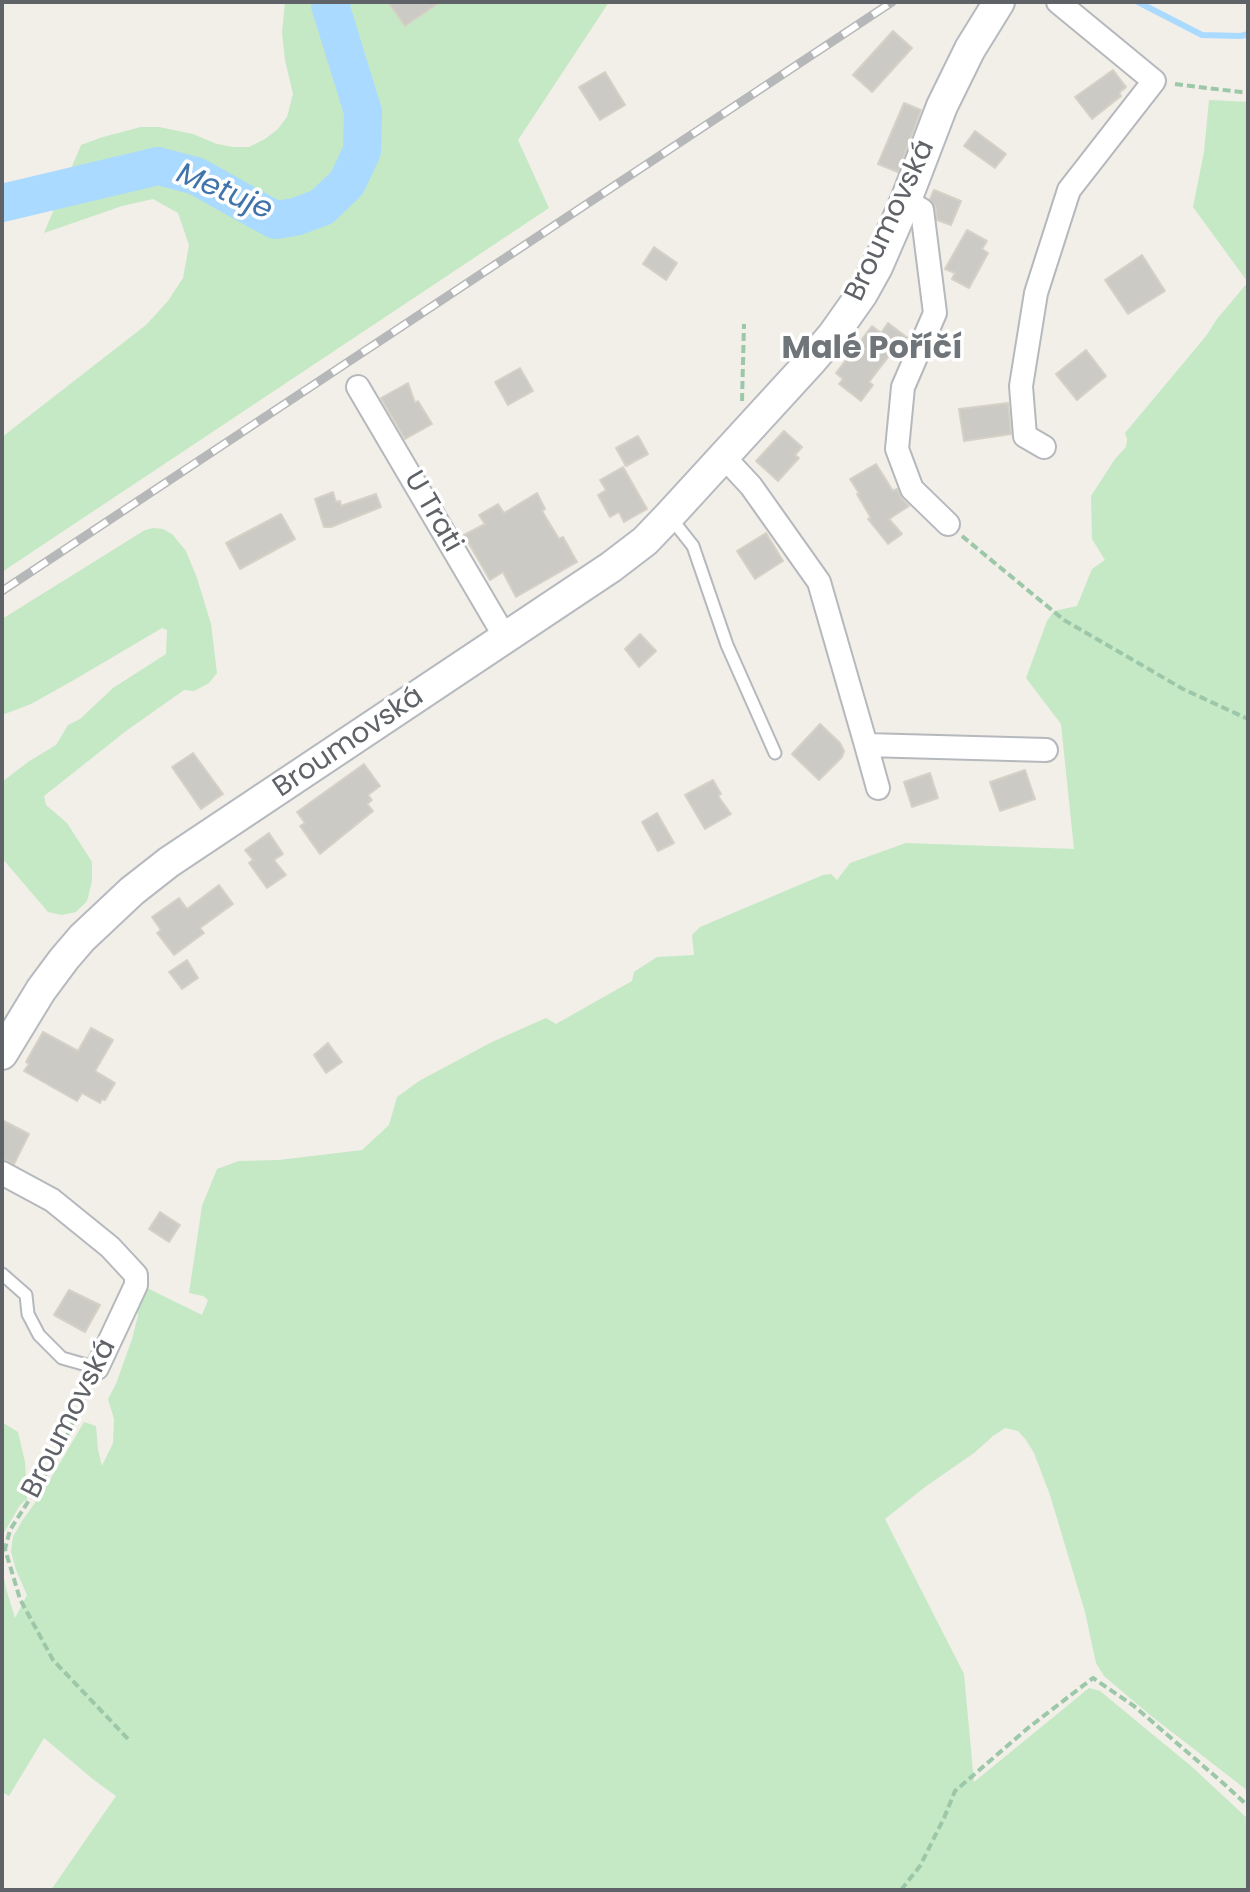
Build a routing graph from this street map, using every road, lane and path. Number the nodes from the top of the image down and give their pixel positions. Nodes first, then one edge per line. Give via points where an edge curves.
1 (999, 2) edge
2 (1058, 2) edge
3 (1154, 81) junction
4 (1248, 93) edge
5 (906, 200) junction
6 (744, 324) dead end
7 (358, 387) dead end
8 (749, 429) junction
9 (1044, 447) dead end
10 (724, 457) junction
11 (669, 516) junction
12 (948, 524) joint
13 (505, 637) junction
14 (1248, 719) edge
15 (866, 745) junction
16 (1046, 750) dead end
17 (775, 753) dead end
18 (878, 788) dead end
19 (2, 1054) edge
20 (2, 1173) edge
21 (2, 1274) edge
22 (97, 1368) junction
23 (129, 1740) dead end
24 (1248, 1806) edge
25 (901, 1890) edge

1 - 5 main road, Broumovská via 942,106
2 - 3 street
3 - 4 path
3 - 9 street via 1069,190 1036,293 1021,386 1025,436
5 - 8 main road, Broumovská via 877,267 850,311
5 - 12 street via 922,210 935,313 903,387 897,449 912,489
6 - 8 path via 742,417
7 - 13 street, U Trati
8 - 10 main road, Broumovská
10 - 11 main road, Broumovská
10 - 15 street via 819,582
11 - 13 main road, Broumovská via 611,567
11 - 17 lane via 693,546 727,645
12 - 14 path via 1064,620 1183,689
13 - 19 main road, Broumovská via 132,891 64,959
15 - 16 street
15 - 18 street
20 - 22 street, Broumovská via 52,1200 136,1275
21 - 22 lane via 26,1295 39,1335 62,1358
22 - 23 path, Broumovská via 59,1453 10,1530 5,1549 20,1599 53,1660
24 - 25 path via 1134,1706 1093,1678 955,1791 920,1866

